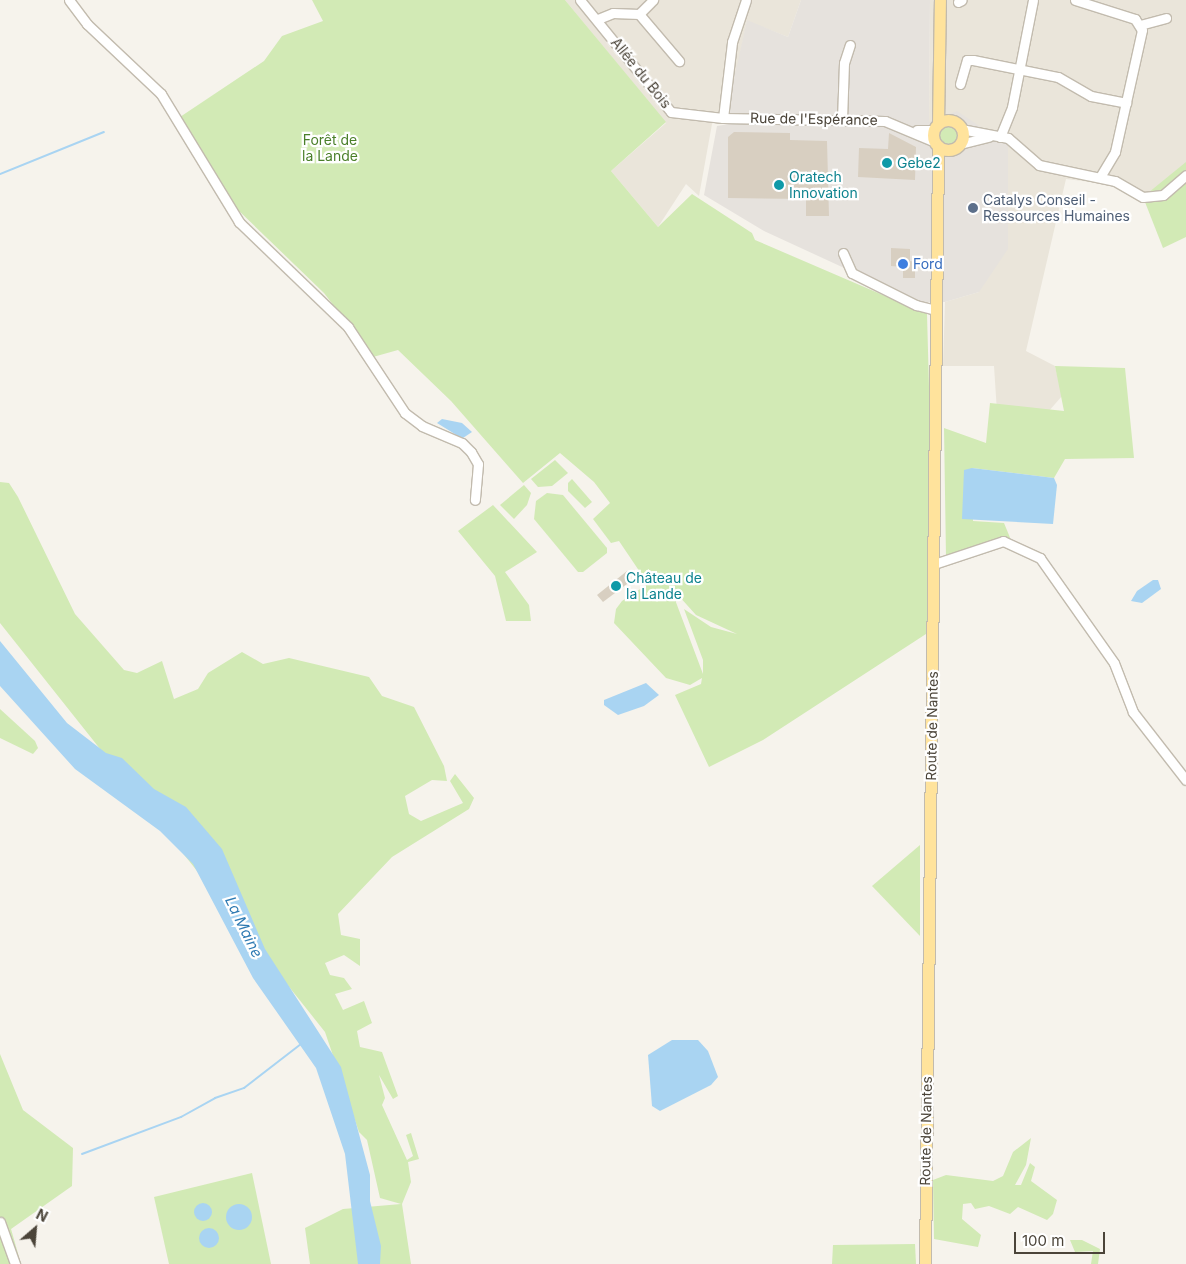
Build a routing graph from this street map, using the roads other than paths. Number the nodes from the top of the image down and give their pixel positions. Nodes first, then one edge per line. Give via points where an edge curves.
1 (69, 0) edge
2 (580, 0) edge
3 (653, 0) edge
4 (746, 0) edge
5 (940, 0) edge
6 (1033, 0) edge
7 (1075, 0) edge
8 (639, 14) junction
9 (1166, 18) dead end
10 (598, 19) junction
11 (1140, 25) junction
12 (850, 45) dead end
13 (679, 61) dead end
14 (1019, 69) junction
15 (960, 84) dead end
16 (1126, 103) junction
17 (721, 117) junction
18 (842, 120) junction
19 (941, 125) junction
20 (909, 129) junction
21 (961, 129) junction
22 (997, 136) junction
23 (936, 144) junction
24 (956, 147) junction
25 (1186, 175) edge
26 (1100, 177) junction
27 (938, 188) junction
28 (844, 252) dead end
29 (936, 310) junction
30 (475, 500) dead end
31 (934, 564) junction
32 (1186, 780) edge
33 (0, 1222) edge
34 (15, 1264) edge
35 (925, 1264) edge

1 - 30 street via 99,36 161,94 239,222 348,327 405,413 422,426 462,443 471,452 478,464
2 - 10 street, Allée du Bois
3 - 8 street
4 - 17 street via 732,42
5 - 19 main road
6 - 14 street
7 - 11 street via 1126,15
8 - 10 street via 613,13
8 - 13 street
9 - 11 street
10 - 17 street, Allée du Bois via 663,105 680,114
11 - 16 street via 1141,39
12 - 18 street via 844,63
14 - 15 street via 967,60
14 - 16 street via 1064,79 1091,96
14 - 22 street via 1012,108
16 - 26 street via 1115,152
17 - 18 street, Rue de l'Espérance
18 - 20 street, Rue de l'Espérance via 885,120
19 - 20 street, Rue de l'Espérance
19 - 21 main road
19 - 23 main road, Route de Nantes
20 - 23 street, Rue de l'Espérance
21 - 22 street
21 - 24 main road, Route de Nantes
22 - 24 street
22 - 26 street via 1012,140 1039,165
23 - 24 main road
23 - 27 main road, Route de Nantes
24 - 27 main road, Route de Nantes
25 - 26 street via 1171,191 1150,198
27 - 29 main road, Route de Nantes
28 - 29 street via 852,274 909,302
29 - 31 main road, Route de Nantes
31 - 32 street via 1003,541 1040,558 1114,663 1133,712
31 - 35 main road, Route de Nantes
33 - 34 street

